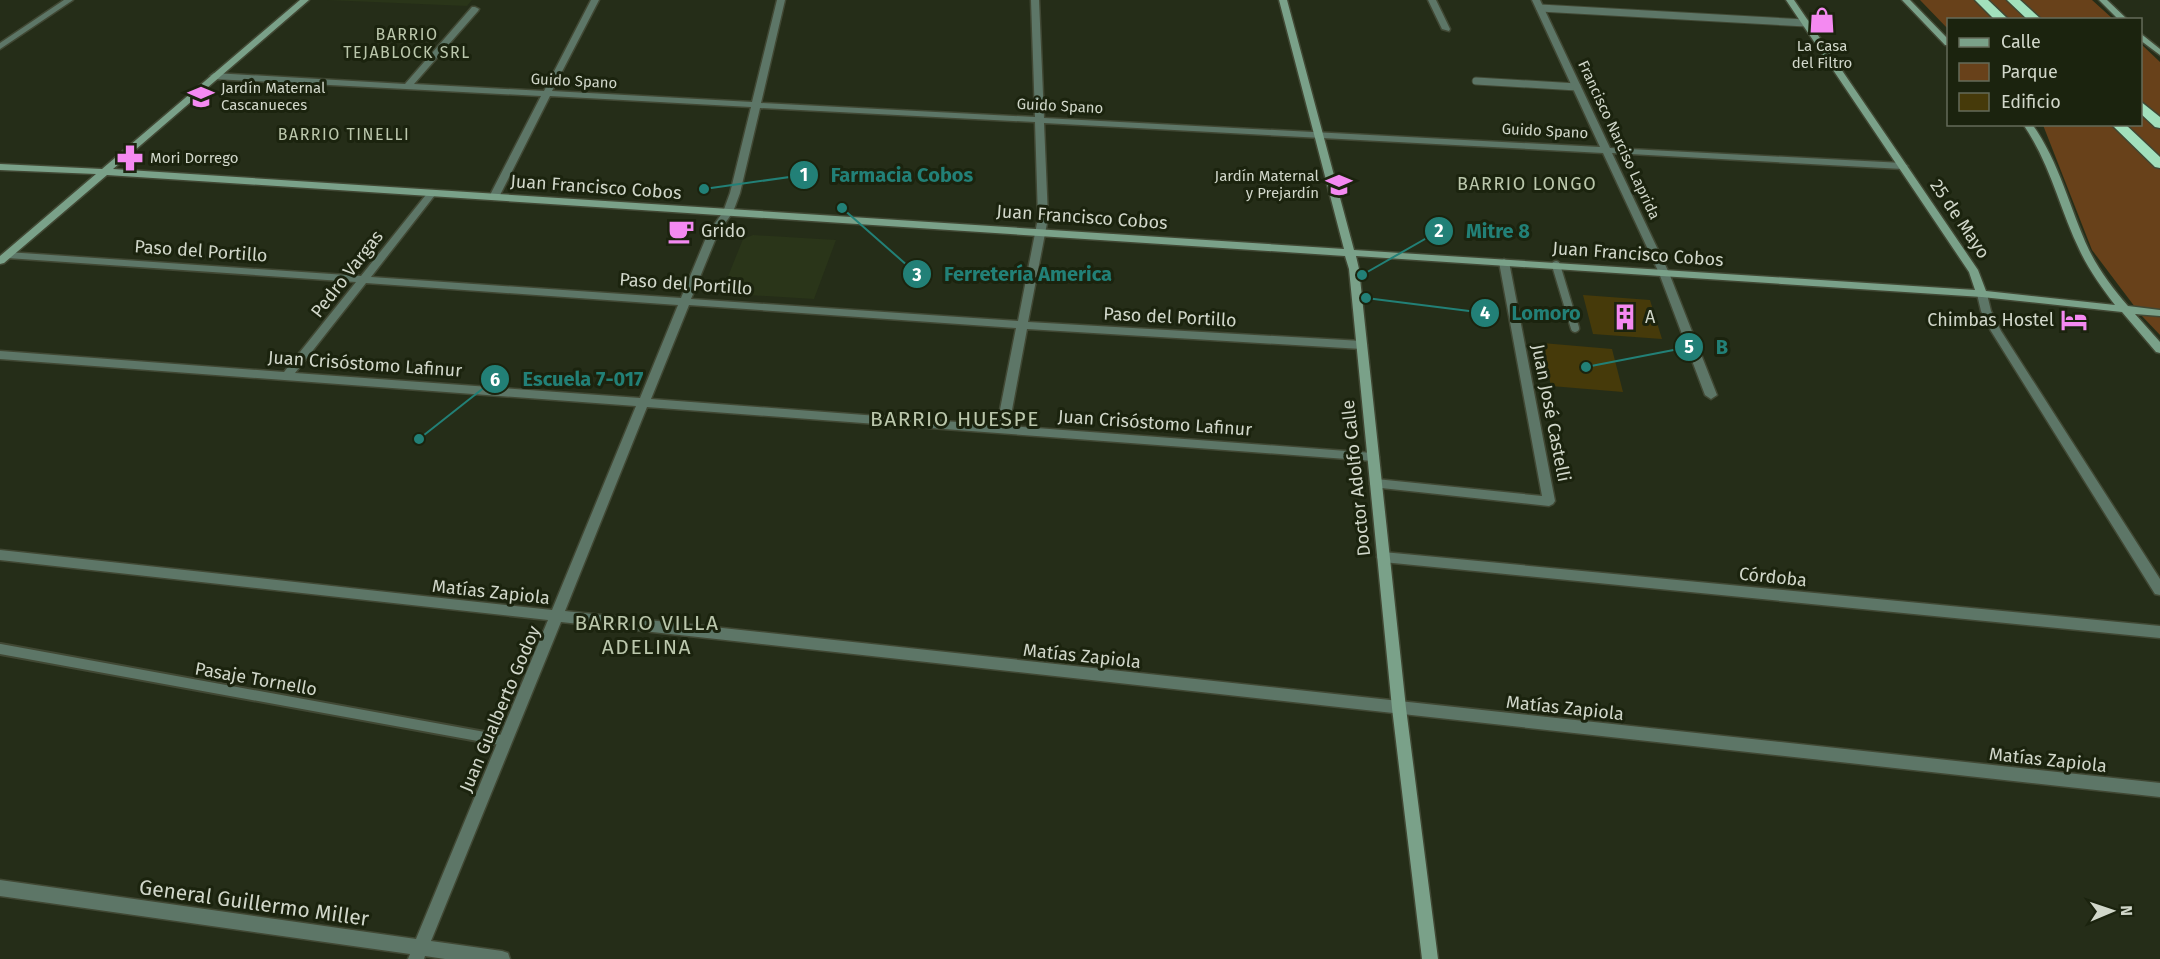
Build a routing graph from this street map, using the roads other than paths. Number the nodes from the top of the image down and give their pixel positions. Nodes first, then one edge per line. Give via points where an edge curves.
1 (69, 0) edge
2 (305, 0) edge
3 (595, 0) edge
4 (781, 0) edge
5 (1035, 0) edge
6 (1283, 0) edge
7 (1432, 0) edge
8 (1790, 0) edge
9 (1906, 0) edge
10 (1982, 0) edge
11 (2013, 0) edge
12 (2030, 0) edge
13 (2103, 0) edge
14 (1538, 4) edge
15 (479, 5) edge
16 (2001, 18) edge
17 (2034, 18) edge
18 (2048, 18) edge
19 (2122, 18) edge
20 (1806, 23) junction
21 (1446, 29) dead end
22 (2142, 37) edge
23 (1947, 42) edge
24 (0, 47) edge
25 (2159, 51) edge
26 (214, 76) junction
27 (1476, 81) dead end
28 (406, 87) junction
29 (1577, 87) junction
30 (546, 95) junction
31 (758, 104) junction
32 (2142, 107) edge
33 (2142, 112) edge
34 (1039, 120) junction
35 (2028, 126) edge
36 (2119, 126) edge
37 (2160, 126) edge
38 (1319, 134) junction
39 (1607, 150) junction
40 (2160, 164) edge
41 (1903, 166) junction
42 (0, 167) edge
43 (102, 171) junction
44 (432, 193) junction
45 (494, 197) junction
46 (728, 212) junction
47 (1041, 231) junction
48 (1351, 252) junction
49 (4, 258) edge
50 (1504, 262) junction
51 (1556, 265) junction
52 (1664, 273) junction
53 (364, 279) junction
54 (1982, 294) junction
55 (686, 300) junction
56 (2125, 309) junction
57 (2160, 313) edge
58 (1022, 325) junction
59 (1575, 328) dead end
60 (1362, 345) junction
61 (2160, 349) edge
62 (0, 355) edge
63 (287, 376) junction
64 (1711, 394) dead end
65 (645, 402) junction
66 (1002, 430) junction
67 (1373, 457) junction
68 (1376, 484) junction
69 (0, 555) edge
70 (1383, 557) junction
71 (2160, 590) edge
72 (558, 617) junction
73 (2160, 632) edge
74 (0, 649) edge
75 (1399, 708) junction
76 (506, 741) junction
77 (2160, 790) edge
78 (0, 888) edge
79 (419, 954) edge
80 (501, 959) edge
81 (1430, 959) edge

1 - 24 street
2 - 26 street
3 - 30 street
4 - 31 street, Juan Gualberto Godoy
5 - 34 street
6 - 38 street, Doctor Adolfo Calle
7 - 21 street
8 - 20 street, 25 de Mayo
9 - 23 street
10 - 16 highway
11 - 17 highway
12 - 18 highway
13 - 19 street
14 - 20 lane
14 - 29 street, Francisco Narciso Laprida
15 - 28 street
20 - 41 street, 25 de Mayo
22 - 25 street
26 - 28 street, Guido Spano
26 - 43 street
27 - 29 lane
28 - 30 street, Guido Spano
29 - 39 street, Francisco Narciso Laprida
30 - 31 street, Guido Spano
30 - 45 street
31 - 34 street, Guido Spano
31 - 46 street, Juan Gualberto Godoy
32 - 37 highway
33 - 37 highway
34 - 38 street, Guido Spano
34 - 47 street
35 - 56 street via 2050,161 2085,250 2099,276
36 - 40 highway
38 - 39 street, Guido Spano
38 - 48 street, Doctor Adolfo Calle
39 - 41 street, Guido Spano
39 - 52 street, Francisco Narciso Laprida
41 - 54 street, 25 de Mayo via 1974,272
42 - 43 street, Juan Francisco Cobos
43 - 44 street, Juan Francisco Cobos
43 - 49 street
44 - 45 street, Juan Francisco Cobos
44 - 53 street, Pedro Vargas
45 - 46 street, Juan Francisco Cobos
46 - 47 street, Juan Francisco Cobos
46 - 55 street, Juan Gualberto Godoy via 713,233
47 - 48 street, Juan Francisco Cobos
47 - 58 street
48 - 50 street, Juan Francisco Cobos
48 - 60 street, Doctor Adolfo Calle
49 - 53 street, Paso del Portillo
50 - 51 street, Juan Francisco Cobos
50 - 68 street, Juan José Castelli via 1549,501
51 - 52 street, Juan Francisco Cobos
51 - 59 lane
52 - 54 street, Juan Francisco Cobos
52 - 64 street, Francisco Narciso Laprida
53 - 55 street, Paso del Portillo
53 - 63 street, Pedro Vargas
54 - 56 street, Juan Francisco Cobos
54 - 71 street, 25 de Mayo via 1996,331
55 - 58 street, Paso del Portillo
55 - 65 street, Juan Gualberto Godoy
56 - 57 street, Juan Francisco Cobos
56 - 61 street
58 - 60 street, Paso del Portillo
58 - 66 street
60 - 67 street, Doctor Adolfo Calle
62 - 63 street, Juan Crisóstomo Lafinur
63 - 65 street, Juan Crisóstomo Lafinur
65 - 66 street, Juan Crisóstomo Lafinur
65 - 72 street, Juan Gualberto Godoy
66 - 67 street, Juan Crisóstomo Lafinur
67 - 68 street, Doctor Adolfo Calle
68 - 70 street, Doctor Adolfo Calle
69 - 72 street, Matías Zapiola
70 - 73 street, Córdoba
70 - 75 street, Doctor Adolfo Calle
72 - 75 street, Matías Zapiola
72 - 76 street, Juan Gualberto Godoy
74 - 76 lane, Pasaje Tornello
75 - 77 street, Matías Zapiola
75 - 81 street, Doctor Adolfo Calle
76 - 79 street, Juan Gualberto Godoy
78 - 79 street, General Guillermo Miller
79 - 80 street, General Guillermo Miller

